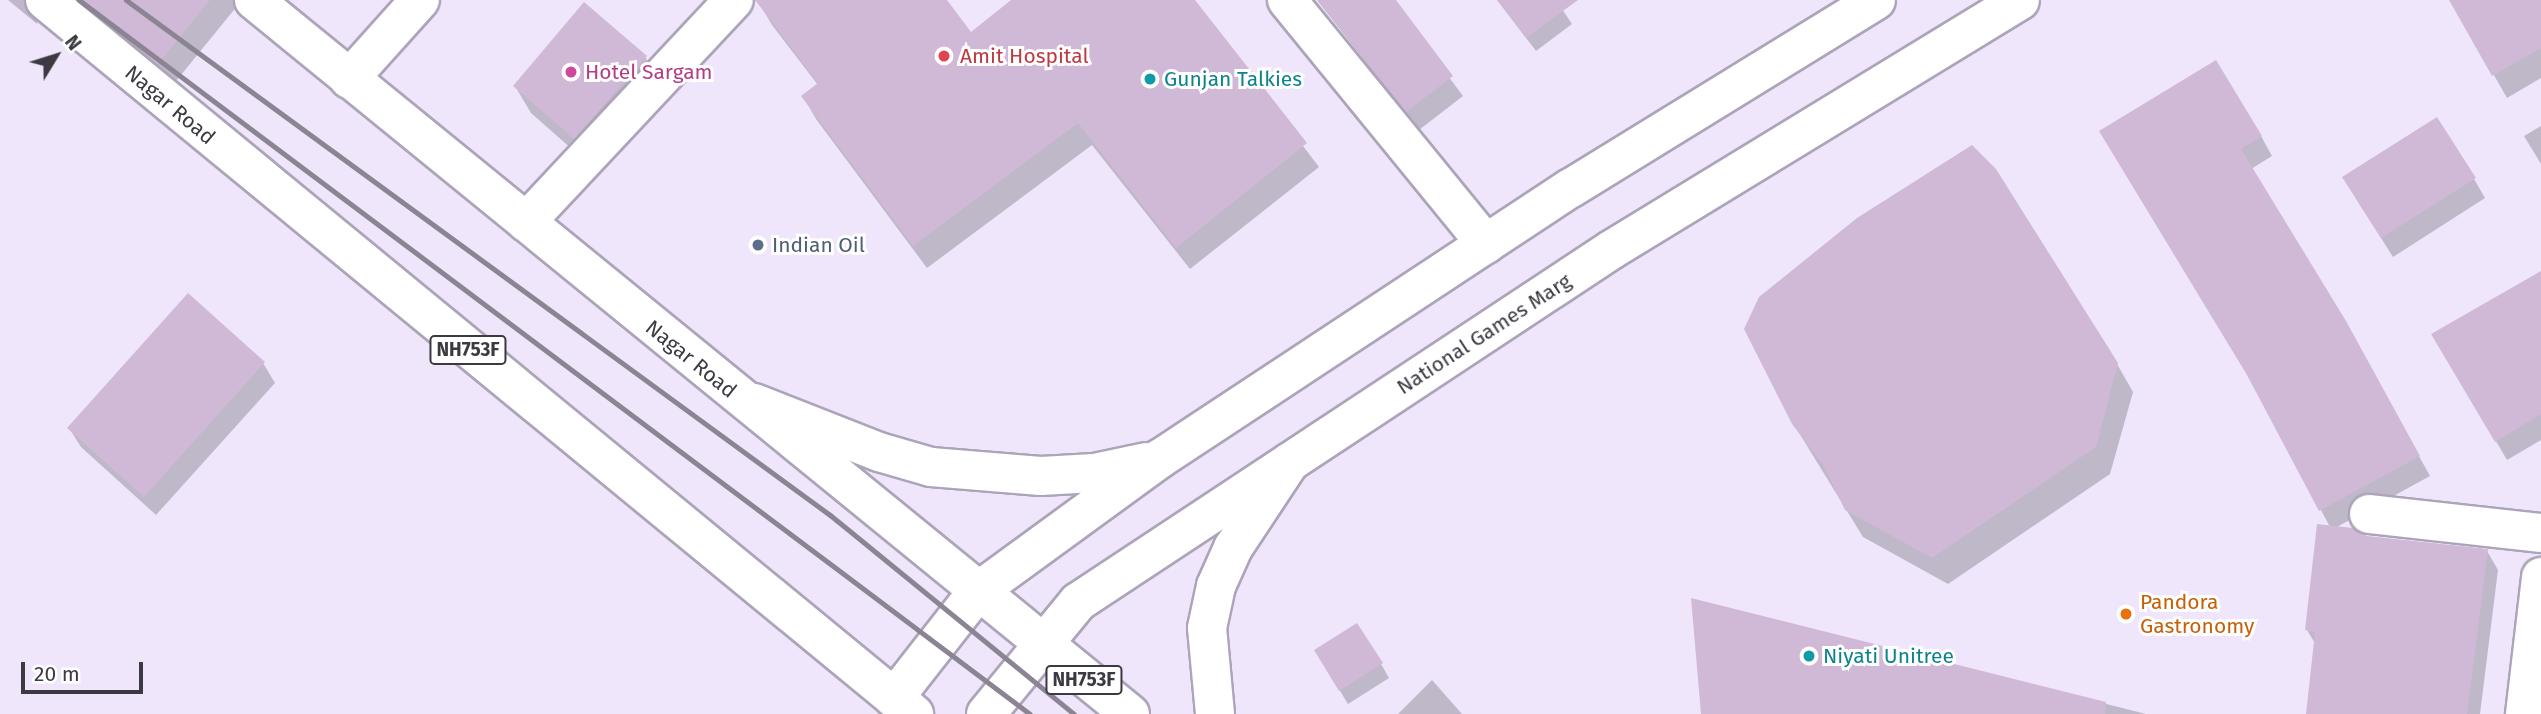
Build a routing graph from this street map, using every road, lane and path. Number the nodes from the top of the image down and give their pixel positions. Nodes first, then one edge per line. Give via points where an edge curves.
1 (45, 0) edge
2 (254, 0) edge
3 (420, 0) edge
4 (734, 0) edge
5 (1287, 0) edge
6 (1877, 0) edge
7 (2020, 0) edge
8 (349, 79) junction
9 (526, 222) junction
10 (1486, 244) junction
11 (738, 397) junction
12 (1161, 458) junction
13 (1290, 462) junction
14 (2369, 514) dead end
15 (2541, 533) edge
16 (2541, 577) edge
17 (977, 592) junction
18 (1040, 644) junction
19 (904, 706) edge
20 (986, 714) edge
21 (1130, 714) edge
22 (1215, 714) edge
23 (2525, 714) edge

1 - 19 main road, Nagar Road / NH753F
2 - 8 main road, Nagar Road / NH753F
3 - 8 main road
4 - 9 main road
5 - 10 main road
6 - 10 main road
7 - 13 main road, National Games Marg via 1611,250
8 - 9 main road, Nagar Road / NH753F
9 - 11 main road, Nagar Road / NH753F
10 - 12 main road
11 - 12 main road via 879,452 931,467 1041,476 1094,473
11 - 17 main road, Nagar Road / NH753F
12 - 17 main road
13 - 18 main road, National Games Marg via 1078,603
13 - 22 main road via 1233,548 1216,586 1207,628
14 - 15 main road
16 - 23 main road
17 - 18 main road, Nagar Road / NH753F
17 - 19 main road
18 - 20 main road, National Games Marg
18 - 21 main road, Nagar Road / NH753F

